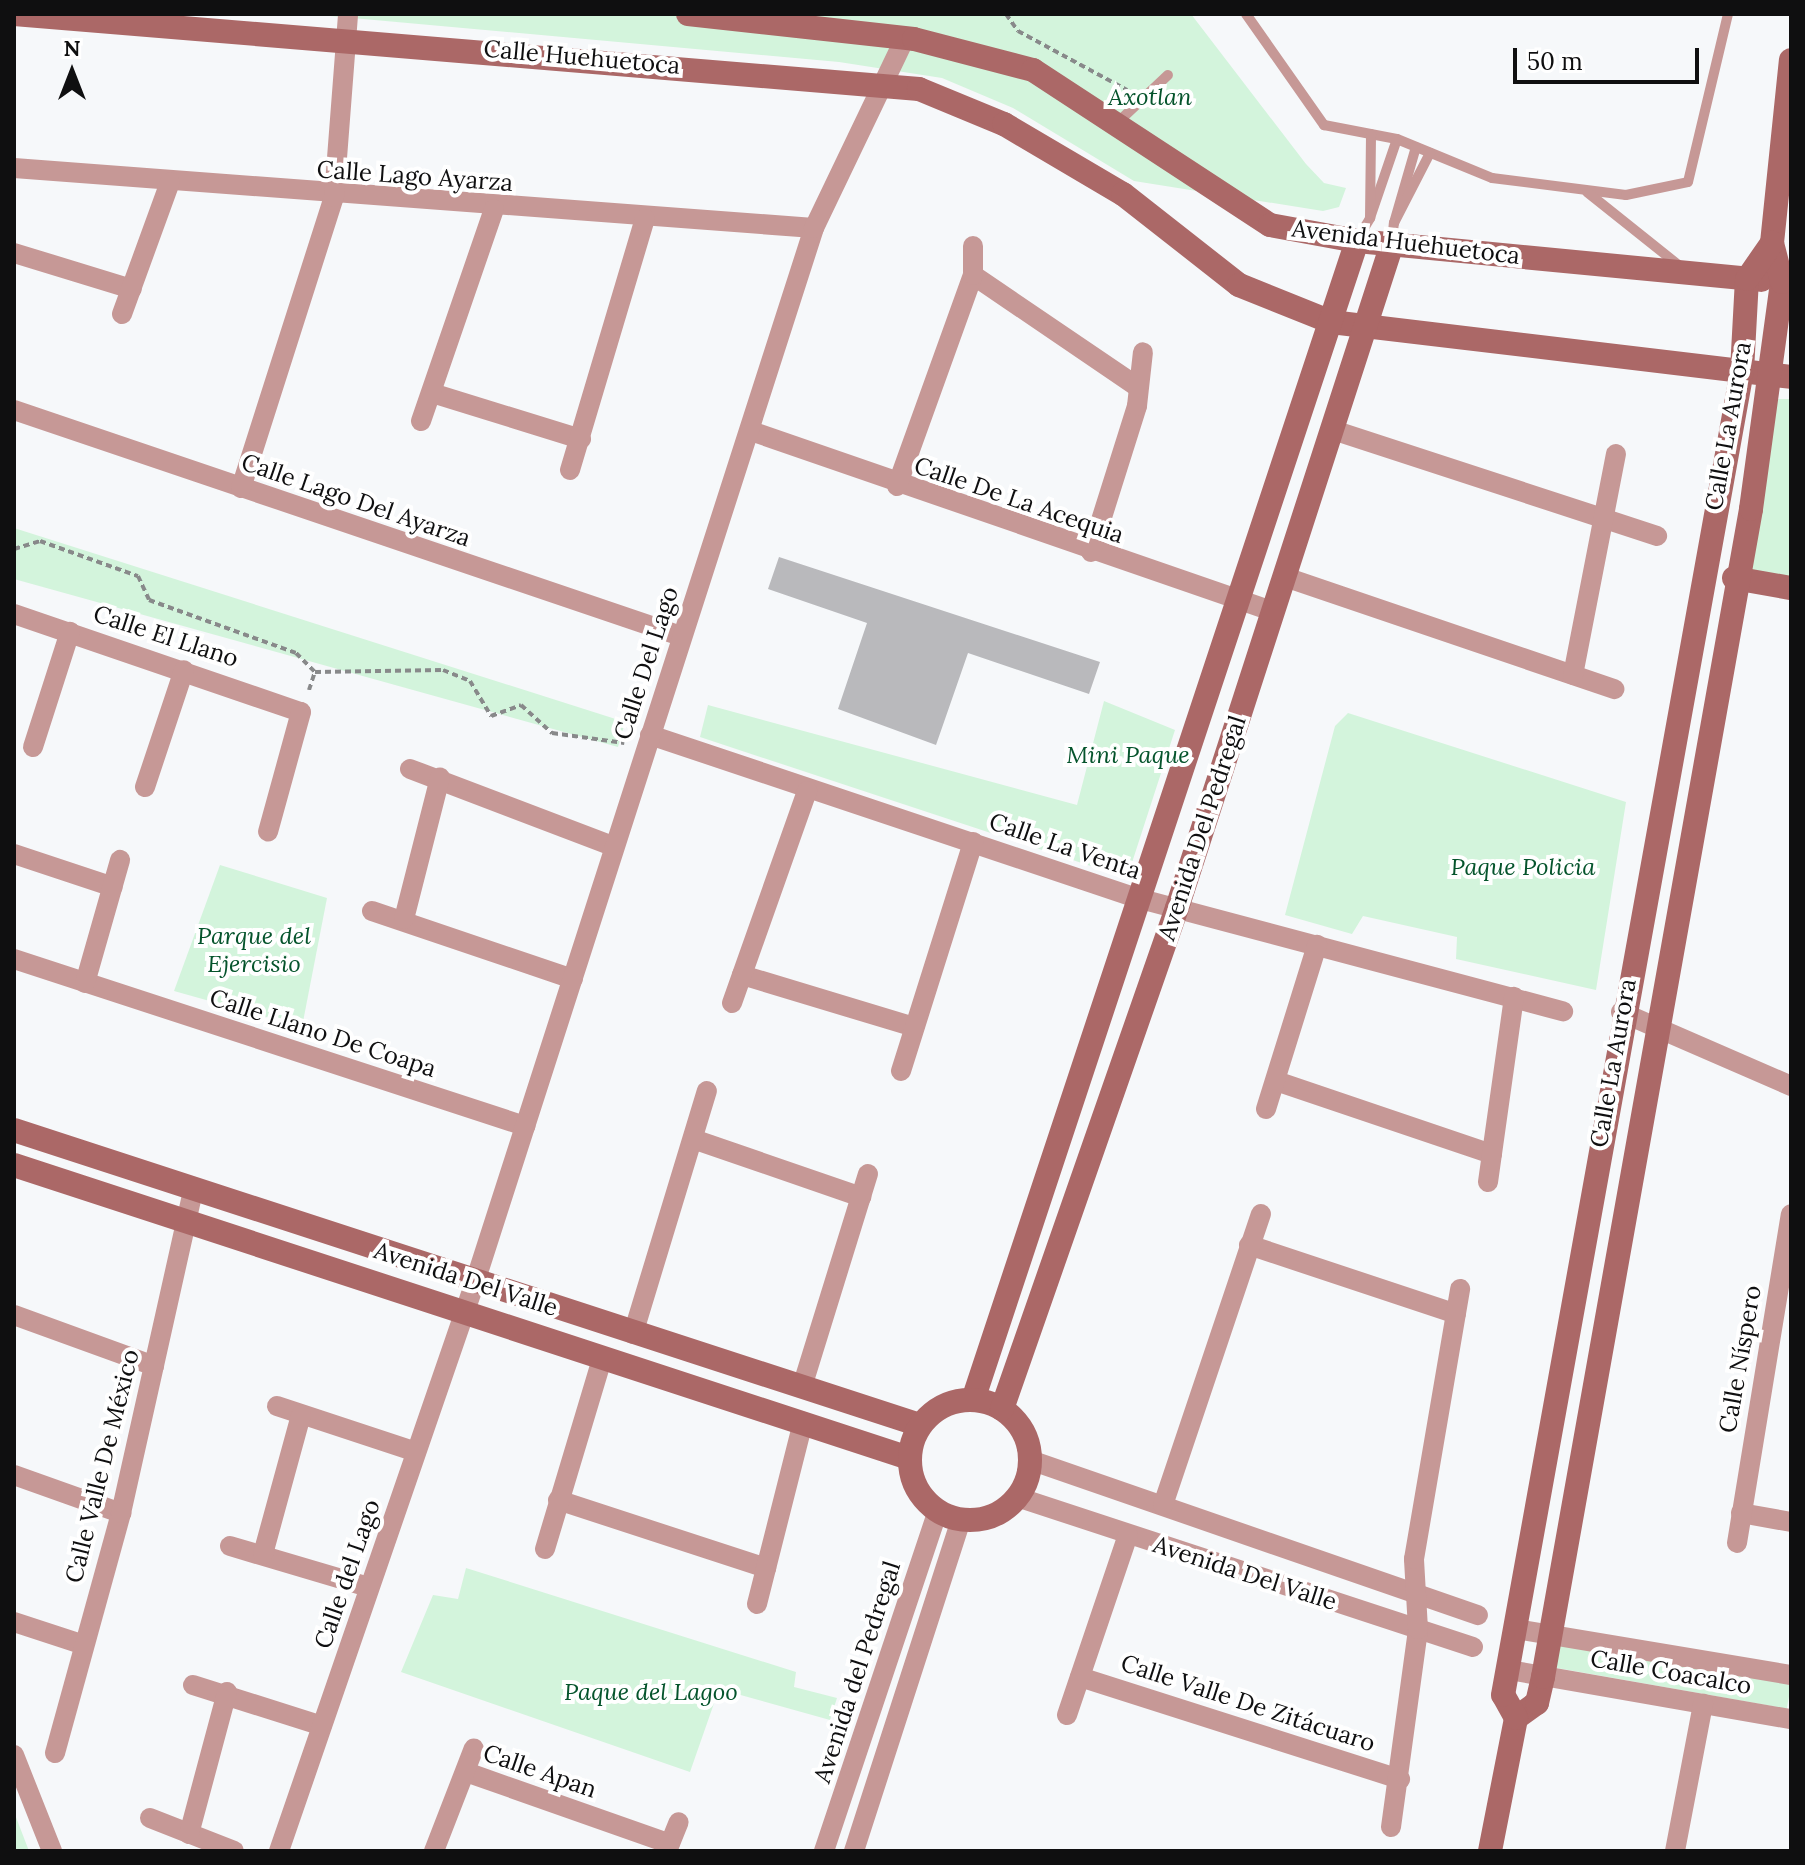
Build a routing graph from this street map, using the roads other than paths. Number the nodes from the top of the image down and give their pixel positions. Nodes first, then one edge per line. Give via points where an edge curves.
1 (14, 14) edge
2 (348, 14) edge
3 (688, 14) edge
4 (1246, 14) edge
5 (1728, 14) edge
6 (905, 38) junction
7 (349, 39) junction
8 (1791, 60) edge
9 (1168, 75) dead end
10 (884, 82) junction
11 (1116, 124) junction
12 (1371, 134) junction
13 (1397, 139) junction
14 (1416, 147) junction
15 (1430, 153) junction
16 (14, 168) edge
17 (170, 182) junction
18 (1587, 192) junction
19 (334, 197) junction
20 (494, 209) junction
21 (1370, 218) junction
22 (645, 219) junction
23 (814, 228) junction
24 (1393, 234) junction
25 (1357, 241) junction
26 (1772, 243) junction
27 (973, 246) dead end
28 (14, 253) edge
29 (973, 275) junction
30 (1692, 275) junction
31 (1747, 279) junction
32 (1787, 282) edge
33 (132, 289) junction
34 (122, 314) dead end
35 (1331, 322) junction
36 (1367, 330) junction
37 (1143, 352) dead end
38 (1742, 371) junction
39 (1782, 376) edge
40 (1138, 387) junction
41 (432, 393) junction
42 (14, 410) edge
43 (421, 421) dead end
44 (1333, 430) junction
45 (751, 431) junction
46 (581, 439) junction
47 (1616, 454) dead end
48 (570, 470) dead end
49 (897, 486) junction
50 (241, 488) junction
51 (1605, 517) junction
52 (1657, 536) dead end
53 (1091, 552) junction
54 (1285, 577) junction
55 (1734, 578) junction
56 (1791, 588) edge
57 (1234, 598) junction
58 (1272, 611) junction
59 (14, 614) edge
60 (70, 632) junction
61 (681, 636) junction
62 (184, 670) junction
63 (1573, 675) junction
64 (1614, 689) dead end
65 (648, 742) junction
66 (33, 747) dead end
67 (410, 769) dead end
68 (440, 778) junction
69 (145, 787) dead end
70 (807, 791) junction
71 (268, 832) dead end
72 (973, 842) junction
73 (613, 846) junction
74 (14, 854) edge
75 (120, 860) dead end
76 (113, 887) junction
77 (1137, 898) junction
78 (1177, 908) junction
79 (372, 911) dead end
80 (404, 919) junction
81 (1317, 945) junction
82 (14, 959) edge
83 (742, 975) junction
84 (573, 979) junction
85 (85, 983) junction
86 (1514, 997) junction
87 (732, 1003) dead end
88 (1563, 1011) dead end
89 (1621, 1012) junction
90 (914, 1027) junction
91 (1655, 1027) junction
92 (901, 1071) dead end
93 (1276, 1081) junction
94 (1791, 1086) edge
95 (707, 1091) dead end
96 (1266, 1109) dead end
97 (525, 1126) junction
98 (14, 1130) edge
99 (693, 1139) junction
100 (1492, 1154) junction
101 (14, 1165) edge
102 (868, 1174) dead end
103 (1488, 1182) dead end
104 (193, 1190) junction
105 (861, 1197) junction
106 (1261, 1214) dead end
107 (1791, 1214) edge
108 (187, 1222) junction
109 (1249, 1245) junction
110 (475, 1282) junction
111 (1460, 1289) dead end
112 (464, 1314) junction
113 (1456, 1314) junction
114 (14, 1315) edge
115 (633, 1334) junction
116 (602, 1359) junction
117 (154, 1366) junction
118 (802, 1387) junction
119 (973, 1400) junction
120 (277, 1406) dead end
121 (1002, 1409) junction
122 (301, 1415) junction
123 (803, 1422) junction
124 (920, 1425) junction
125 (416, 1452) junction
126 (909, 1458) junction
127 (1030, 1460) junction
128 (14, 1475) edge
129 (1017, 1497) junction
130 (558, 1500) junction
131 (1163, 1505) junction
132 (938, 1510) junction
133 (121, 1513) junction
134 (1741, 1513) junction
135 (961, 1519) junction
136 (1791, 1522) edge
137 (1128, 1535) junction
138 (1737, 1543) dead end
139 (230, 1546) dead end
140 (545, 1549) dead end
141 (263, 1554) junction
142 (766, 1568) junction
143 (368, 1587) junction
144 (1415, 1594) junction
145 (757, 1604) dead end
146 (1478, 1615) dead end
147 (14, 1622) edge
148 (1418, 1629) junction
149 (1516, 1629) junction
150 (1549, 1634) junction
151 (84, 1645) junction
152 (1473, 1647) dead end
153 (1509, 1670) junction
154 (1791, 1675) edge
155 (1080, 1677) junction
156 (1543, 1677) junction
157 (193, 1685) dead end
158 (227, 1692) junction
159 (1703, 1704) junction
160 (1067, 1715) dead end
161 (1516, 1718) junction
162 (1791, 1719) edge
163 (322, 1726) junction
164 (474, 1748) dead end
165 (55, 1753) dead end
166 (14, 1755) edge
167 (466, 1772) junction
168 (1400, 1779) junction
169 (150, 1818) dead end
170 (679, 1822) dead end
171 (1391, 1827) dead end
172 (189, 1834) junction
173 (669, 1847) edge
174 (52, 1851) edge
175 (234, 1851) edge
176 (279, 1851) edge
177 (434, 1851) edge
178 (824, 1851) edge
179 (854, 1851) edge
180 (1490, 1851) edge
181 (1675, 1851) edge

1 - 7 street, Calle Huehuetoca
2 - 7 street
3 - 6 street, Avenida Huehuetoca
4 - 12 lane via 1324,125
5 - 18 lane via 1688,182 1626,195
6 - 10 street, Calle Del Lago
6 - 11 street, Avenida Huehuetoca via 1033,70
7 - 10 street, Calle Huehuetoca
7 - 19 street
8 - 26 street
9 - 11 lane
10 - 23 street, Calle Del Lago
10 - 35 street, Calle Huehuetoca via 961,103 1123,194 1209,267
11 - 25 street, Avenida Huehuetoca via 1270,225
12 - 13 lane
12 - 21 lane
13 - 14 lane
13 - 21 lane
14 - 15 lane
14 - 24 lane
15 - 18 lane via 1492,178
15 - 24 lane
16 - 17 street, Calle Lago Ayarza
17 - 19 street, Calle Lago Ayarza
17 - 33 street
18 - 30 lane
19 - 20 street, Calle Lago Ayarza
19 - 50 street
20 - 22 street, Calle Lago Ayarza
20 - 41 street
21 - 25 lane
22 - 23 street, Calle Lago Ayarza
22 - 46 street
23 - 45 street, Calle Del Lago
24 - 25 street, Avenida Huehuetoca
24 - 30 street, Avenida Huehuetoca
24 - 36 street, Avenida Del Pedregal
25 - 35 street, Avenida Del Pedregal
26 - 31 street
26 - 32 street, Calle La Aurora
27 - 29 street
28 - 33 street
29 - 40 street
29 - 49 street
30 - 31 street, Avenida Huehuetoca
31 - 32 street, Avenida Huehuetoca
31 - 38 street, Calle La Aurora
32 - 39 street, Calle La Aurora
33 - 34 street
35 - 36 street
35 - 57 street, Avenida Del Pedregal
36 - 38 street
36 - 44 street, Avenida Del Pedregal
37 - 40 street
38 - 39 street
38 - 89 street, Calle La Aurora
39 - 55 street, Calle La Aurora
40 - 53 street
41 - 43 street
41 - 46 street
42 - 50 street, Calle Lago Del Ayarza
44 - 51 street
44 - 54 street, Avenida Del Pedregal
45 - 49 street, Calle De La Acequia
45 - 61 street, Calle Del Lago
46 - 48 street
47 - 51 street
49 - 53 street, Calle De La Acequia
50 - 61 street, Calle Lago Del Ayarza
51 - 52 street
51 - 63 street
53 - 57 street, Calle De La Acequia
54 - 58 street, Avenida Del Pedregal
54 - 63 street
55 - 56 street
55 - 91 street, Calle La Aurora
57 - 58 street, Calle De La Acequia
57 - 77 street, Avenida Del Pedregal
58 - 78 street, Avenida Del Pedregal
59 - 60 street, Calle El Llano
60 - 62 street, Calle El Llano
60 - 66 street
61 - 65 street, Calle Del Lago
62 - 69 street
62 - 71 street, Calle El Llano via 301,712
63 - 64 street
65 - 70 street, Calle La Venta
65 - 73 street, Calle Del Lago
67 - 68 street
68 - 73 street
68 - 80 street
70 - 72 street, Calle La Venta
70 - 83 street
72 - 77 street, Calle La Venta
72 - 90 street
73 - 84 street, Calle Del Lago
74 - 76 street
75 - 76 street
76 - 85 street
77 - 78 street, Calle La Venta
77 - 119 street, Avenida Del Pedregal
78 - 81 street, Calle La Venta
78 - 121 street, Avenida Del Pedregal
79 - 80 street
80 - 84 street
81 - 86 street, Calle La Venta
81 - 93 street
82 - 85 street, Calle Llano De Coapa
83 - 87 street
83 - 90 street
84 - 97 street, Calle Del Lago
85 - 97 street, Calle Llano De Coapa
86 - 88 street, Calle La Venta
86 - 100 street
89 - 91 street
89 - 149 street, Calle La Aurora
90 - 92 street
91 - 94 street
91 - 150 street, Calle La Aurora
93 - 96 street
93 - 100 street
95 - 99 street
97 - 110 street, Calle Del Lago
98 - 104 street, Avenida Del Valle
99 - 105 street
99 - 115 street
100 - 103 street
101 - 108 street, Avenida Del Valle
102 - 105 street
104 - 108 street, Calle Valle De México
104 - 110 street, Avenida Del Valle
105 - 118 street
106 - 109 street
107 - 134 street, Calle Níspero
108 - 112 street, Avenida Del Valle
108 - 117 street, Calle Valle De México
109 - 113 street
109 - 131 street
110 - 112 street, Calle Del Lago
110 - 115 street, Avenida Del Valle
111 - 113 street, Calle Valle De Zitácuaro
112 - 116 street, Avenida Del Valle
112 - 125 street, Calle del Lago
113 - 144 street, Calle Valle De Zitácuaro via 1414,1559
114 - 117 street
115 - 118 street, Avenida Del Valle
116 - 123 street, Avenida Del Valle
116 - 130 street
117 - 133 street, Calle Valle De México
118 - 124 street, Avenida Del Valle
119 - 121 street
119 - 124 street via 943,1406
120 - 122 street
121 - 127 street via 1027,1440
122 - 125 street
122 - 141 street
123 - 126 street, Avenida Del Valle
123 - 142 street
124 - 126 street
125 - 143 street, Calle del Lago
126 - 132 street via 915,1486
127 - 129 street
127 - 131 street, Avenida Del Valle
128 - 133 street
129 - 135 street via 992,1516
129 - 137 street, Avenida Del Valle
130 - 140 street
130 - 142 street
131 - 144 street, Avenida Del Valle
132 - 135 street
132 - 178 street, Avenida del Pedregal
133 - 151 street, Calle Valle De México
134 - 136 street
134 - 138 street, Calle Níspero
135 - 179 street
137 - 148 street, Avenida Del Valle
137 - 155 street, Calle Valle De Zitácuaro
139 - 141 street
141 - 143 street
142 - 145 street
143 - 163 street, Calle del Lago
144 - 146 street, Avenida Del Valle
144 - 148 street, Calle Valle De Zitácuaro
147 - 151 street
148 - 152 street, Avenida Del Valle
148 - 168 street, Calle Valle De Zitácuaro
149 - 150 street, Calle Coacalco
149 - 153 street, Calle La Aurora
150 - 154 street, Calle Coacalco
150 - 156 street, Calle La Aurora
151 - 165 street, Calle Valle De México
153 - 156 street, Calle Coacalco
153 - 161 street, Calle La Aurora via 1503,1695
155 - 160 street, Calle Valle De Zitácuaro
155 - 168 street, Calle Valle De Zitácuaro
156 - 159 street, Calle Coacalco
156 - 161 street, Calle La Aurora via 1537,1703
157 - 158 street
158 - 163 street
158 - 172 street
159 - 162 street, Calle Coacalco
159 - 181 street
161 - 180 street
163 - 176 street, Calle del Lago
164 - 167 street
166 - 174 street
167 - 173 street, Calle Apan
167 - 177 street, Calle Apan
168 - 171 street, Calle Valle De Zitácuaro
169 - 172 street
170 - 173 street
172 - 175 street

